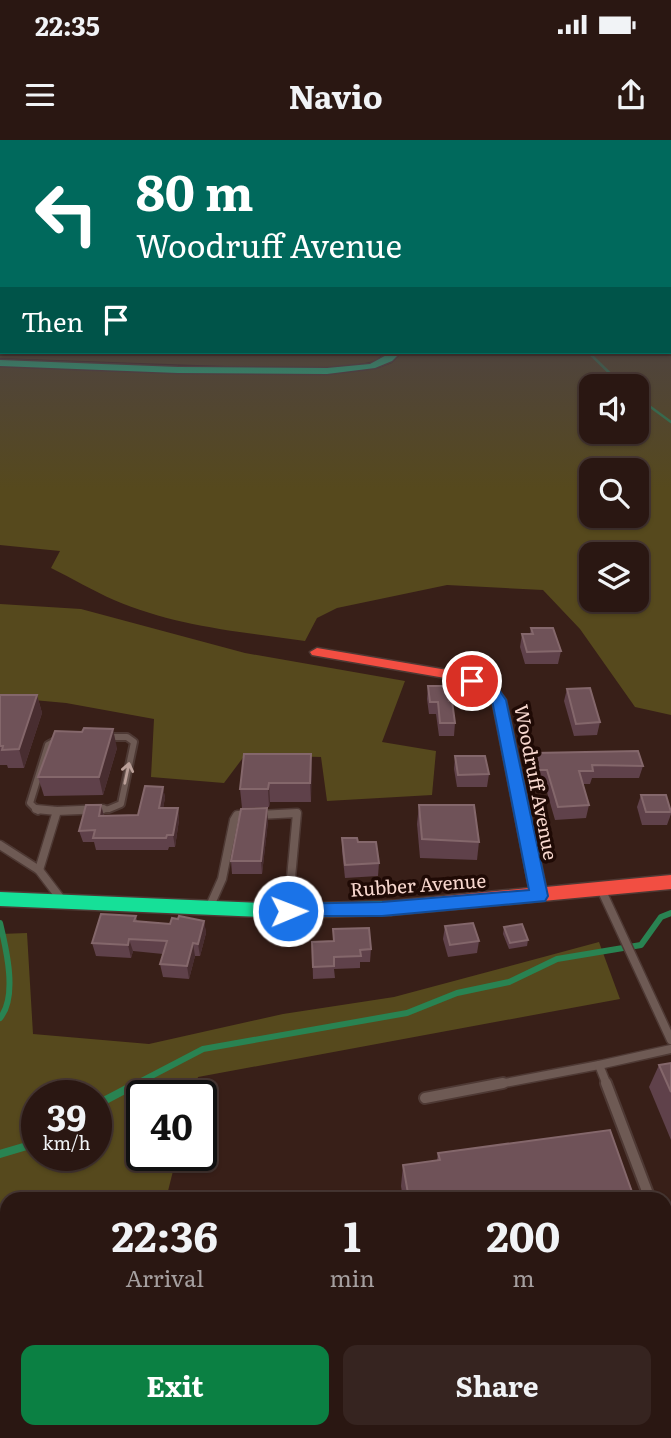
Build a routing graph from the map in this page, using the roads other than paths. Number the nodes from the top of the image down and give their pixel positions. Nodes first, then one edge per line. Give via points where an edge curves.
1 (116, 368) edge
2 (358, 368) edge
3 (317, 652) dead end
4 (101, 737) edge
5 (62, 738) edge
6 (57, 811) junction
7 (0, 845) edge
8 (39, 870) junction
9 (671, 882) edge
10 (601, 889) junction
11 (539, 896) junction
12 (0, 899) edge
13 (64, 902) junction
14 (210, 906) junction
15 (288, 911) junction
16 (671, 1040) edge
17 (671, 1049) edge
18 (599, 1065) junction
19 (425, 1098) dead end
20 (647, 1192) edge

1 - 2 street
3 - 11 street, Woodruff Avenue via 454,675 490,688 499,700
6 -> 4 lane via 109,809 121,804 134,741
5 - 6 lane via 48,744 30,803 38,811
6 - 8 lane
7 - 8 lane
8 - 13 lane
9 - 10 street, Rubber Avenue
10 - 11 street, Rubber Avenue
10 - 16 lane
11 - 15 street, Rubber Avenue via 382,909
12 - 13 street, Rubber Avenue
13 - 14 street, Rubber Avenue
14 - 15 street, Rubber Avenue
14 - 15 lane via 222,879 237,815 297,813
17 - 18 lane
18 - 19 lane
18 - 20 lane

